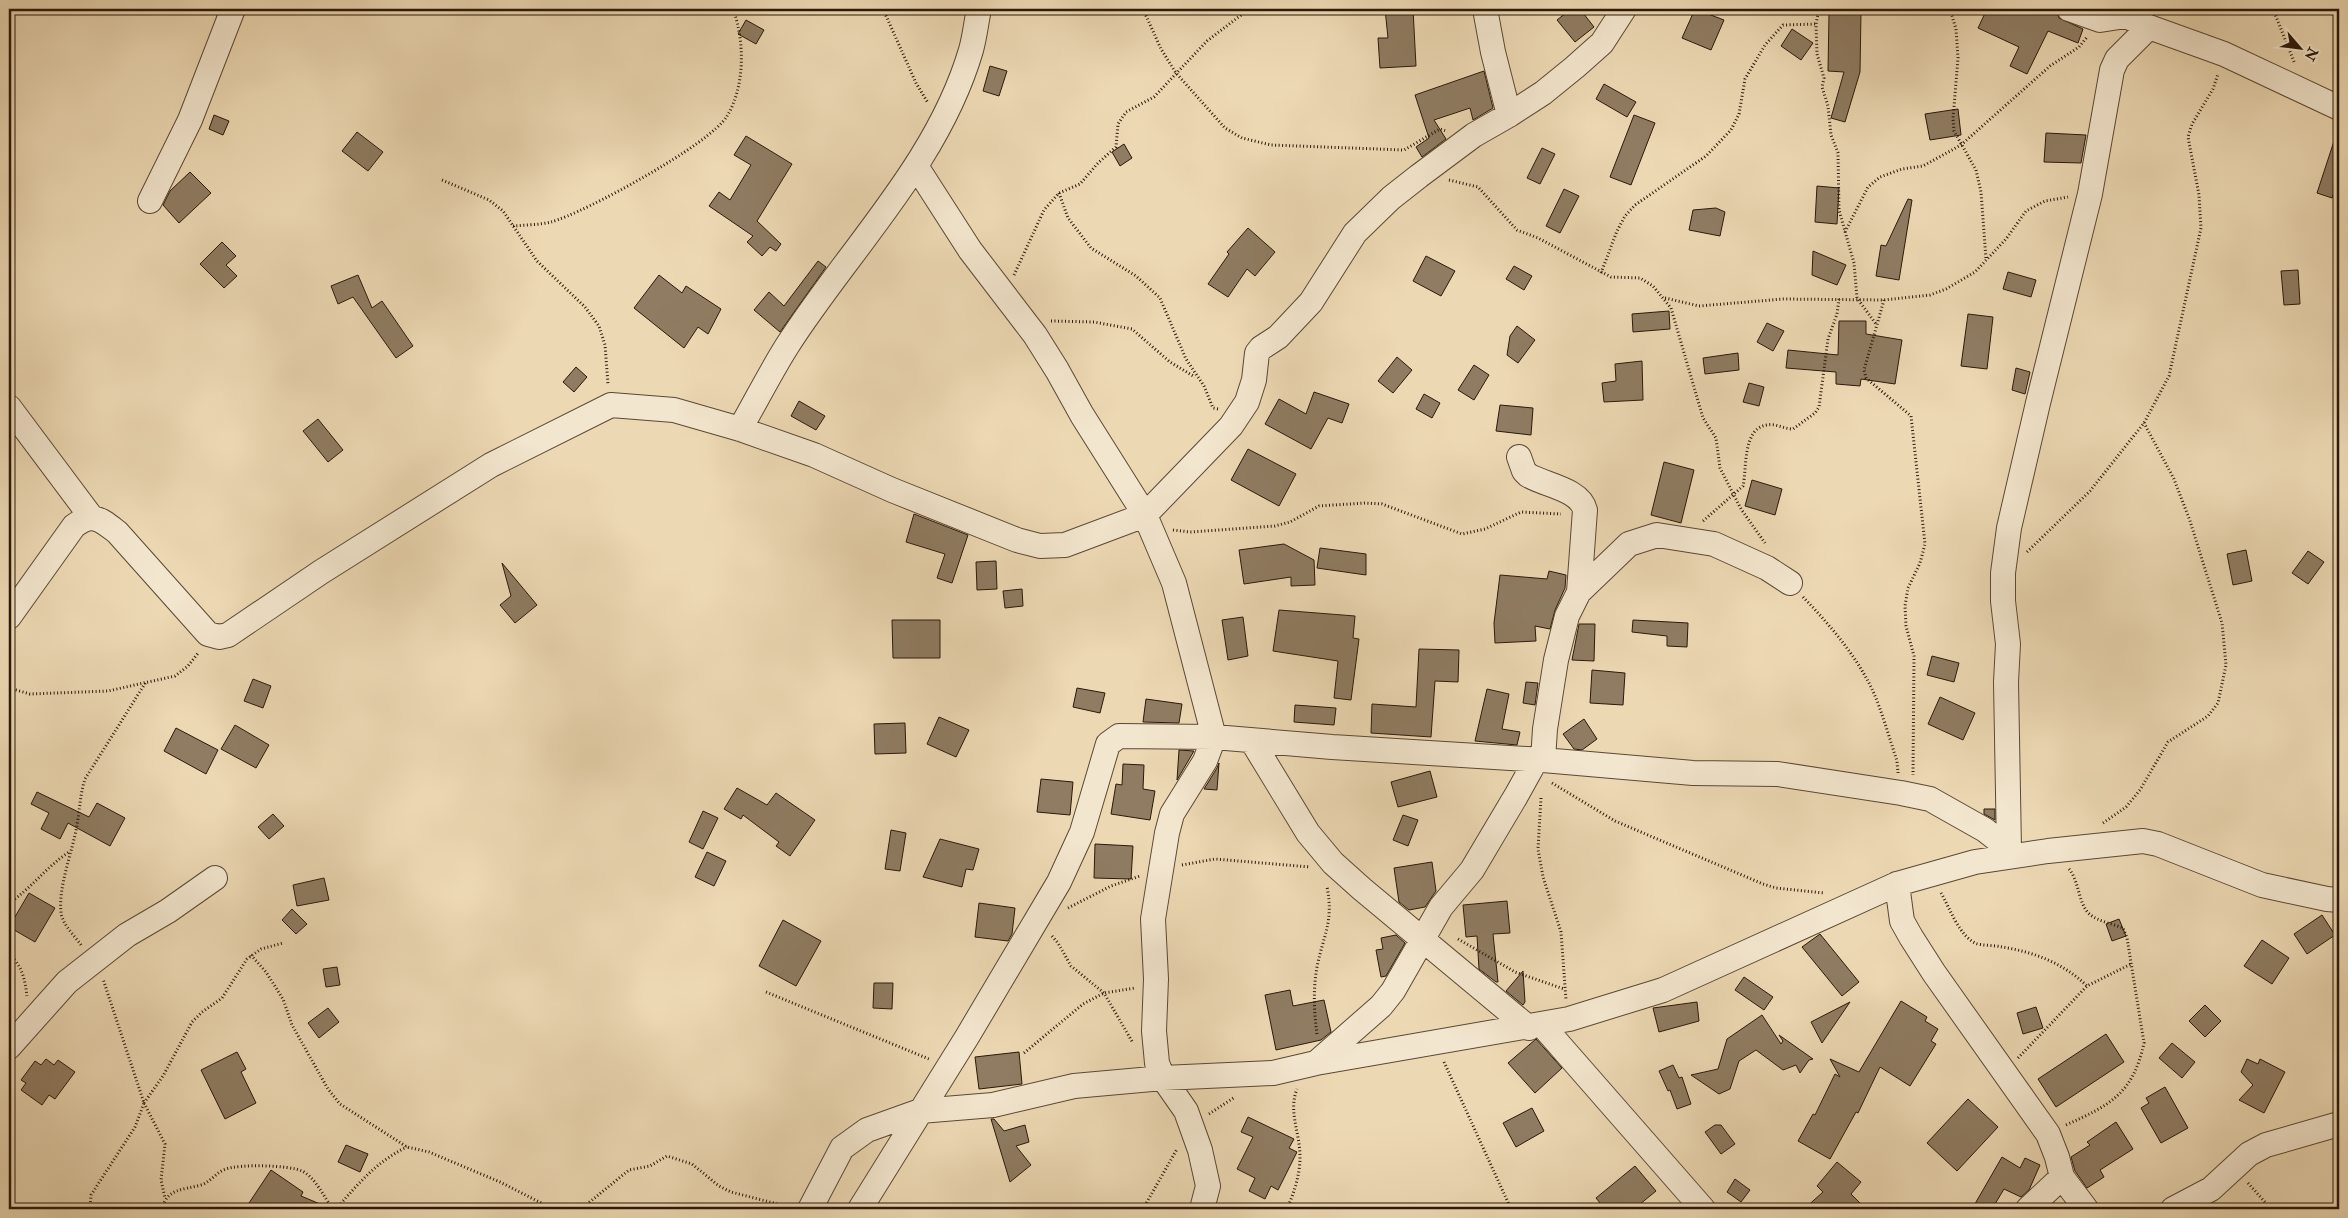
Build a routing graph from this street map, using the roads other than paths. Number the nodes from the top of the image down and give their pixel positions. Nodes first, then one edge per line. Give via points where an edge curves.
1 (233, 9) edge
2 (979, 9) edge
3 (1485, 9) edge
4 (1624, 9) edge
5 (2069, 9) edge
6 (2140, 17) edge
7 (2339, 108) edge
8 (1509, 116) junction
9 (916, 166) junction
10 (150, 201) dead end
11 (9, 407) edge
12 (740, 429) junction
13 (1519, 457) dead end
14 (92, 518) junction
15 (1147, 521) junction
16 (1790, 583) road end
17 (1579, 592) junction
18 (9, 618) edge
19 (1214, 737) junction
20 (1252, 741) junction
21 (1536, 763) junction
22 (2013, 852) junction
23 (215, 878) dead end
24 (1897, 884) junction
25 (1872, 895) junction
26 (2339, 900) edge
27 (1902, 921) junction
28 (1427, 931) junction
29 (1535, 1026) junction
30 (9, 1047) edge
31 (1315, 1062) junction
32 (1160, 1070) junction
33 (920, 1111) junction
34 (2339, 1124) edge
35 (2062, 1177) junction
36 (800, 1208) edge
37 (860, 1209) edge
38 (1202, 1209) edge
39 (1703, 1209) edge
40 (2028, 1209) edge
41 (2086, 1209) edge
42 (2173, 1209) edge

1 - 10 street via 190,120
2 - 9 street via 971,52 956,91
3 - 8 street
4 - 8 street via 1602,43
5 - 6 street via 2100,20
6 - 7 street
6 - 22 street via 2112,70 2090,194 2009,528 2003,601 2008,644 2006,682
8 - 15 street via 1474,135 1418,176 1355,233 1311,302 1278,337 1261,348 1255,360 1254,380 1247,402 1231,426
9 - 12 street via 788,345
9 - 15 street via 970,250 1057,370
11 - 14 street
12 - 14 street via 674,410 611,405 491,465 220,637 208,634 117,532
12 - 15 street via 814,455 1017,540 1040,546 1065,545
13 - 17 street via 1528,475 1570,494 1584,505
14 - 18 street via 84,518 74,526
15 - 19 street via 1174,583
16 - 17 street via 1767,568 1714,544 1657,535 1629,544
17 - 21 street via 1567,616
19 - 20 street
19 - 32 street via 1205,761 1172,814 1160,871 1153,918 1154,1031
19 - 33 street via 1119,736 1108,744 1082,832 1059,882
20 - 21 street
20 - 28 street via 1328,865
21 - 22 street via 1693,773 1778,774 1901,793 1930,799 1970,820
21 - 28 street via 1472,870
22 - 24 street
22 - 26 street via 2143,841 2262,885
23 - 30 street via 95,959 67,982
24 - 25 street
24 - 27 street
25 - 27 street
25 - 29 street via 1663,990
27 - 35 street via 1934,973 2048,1134
28 - 29 street
28 - 31 street via 1381,1006
29 - 31 street
29 - 39 street
31 - 32 street via 1273,1073
32 - 33 street via 993,1105
32 - 38 street via 1186,1111 1203,1160 1208,1186
33 - 36 street via 867,1130 842,1148
33 - 37 street
34 - 42 street via 2266,1145 2249,1154 2211,1189
35 - 40 street
35 - 41 street

